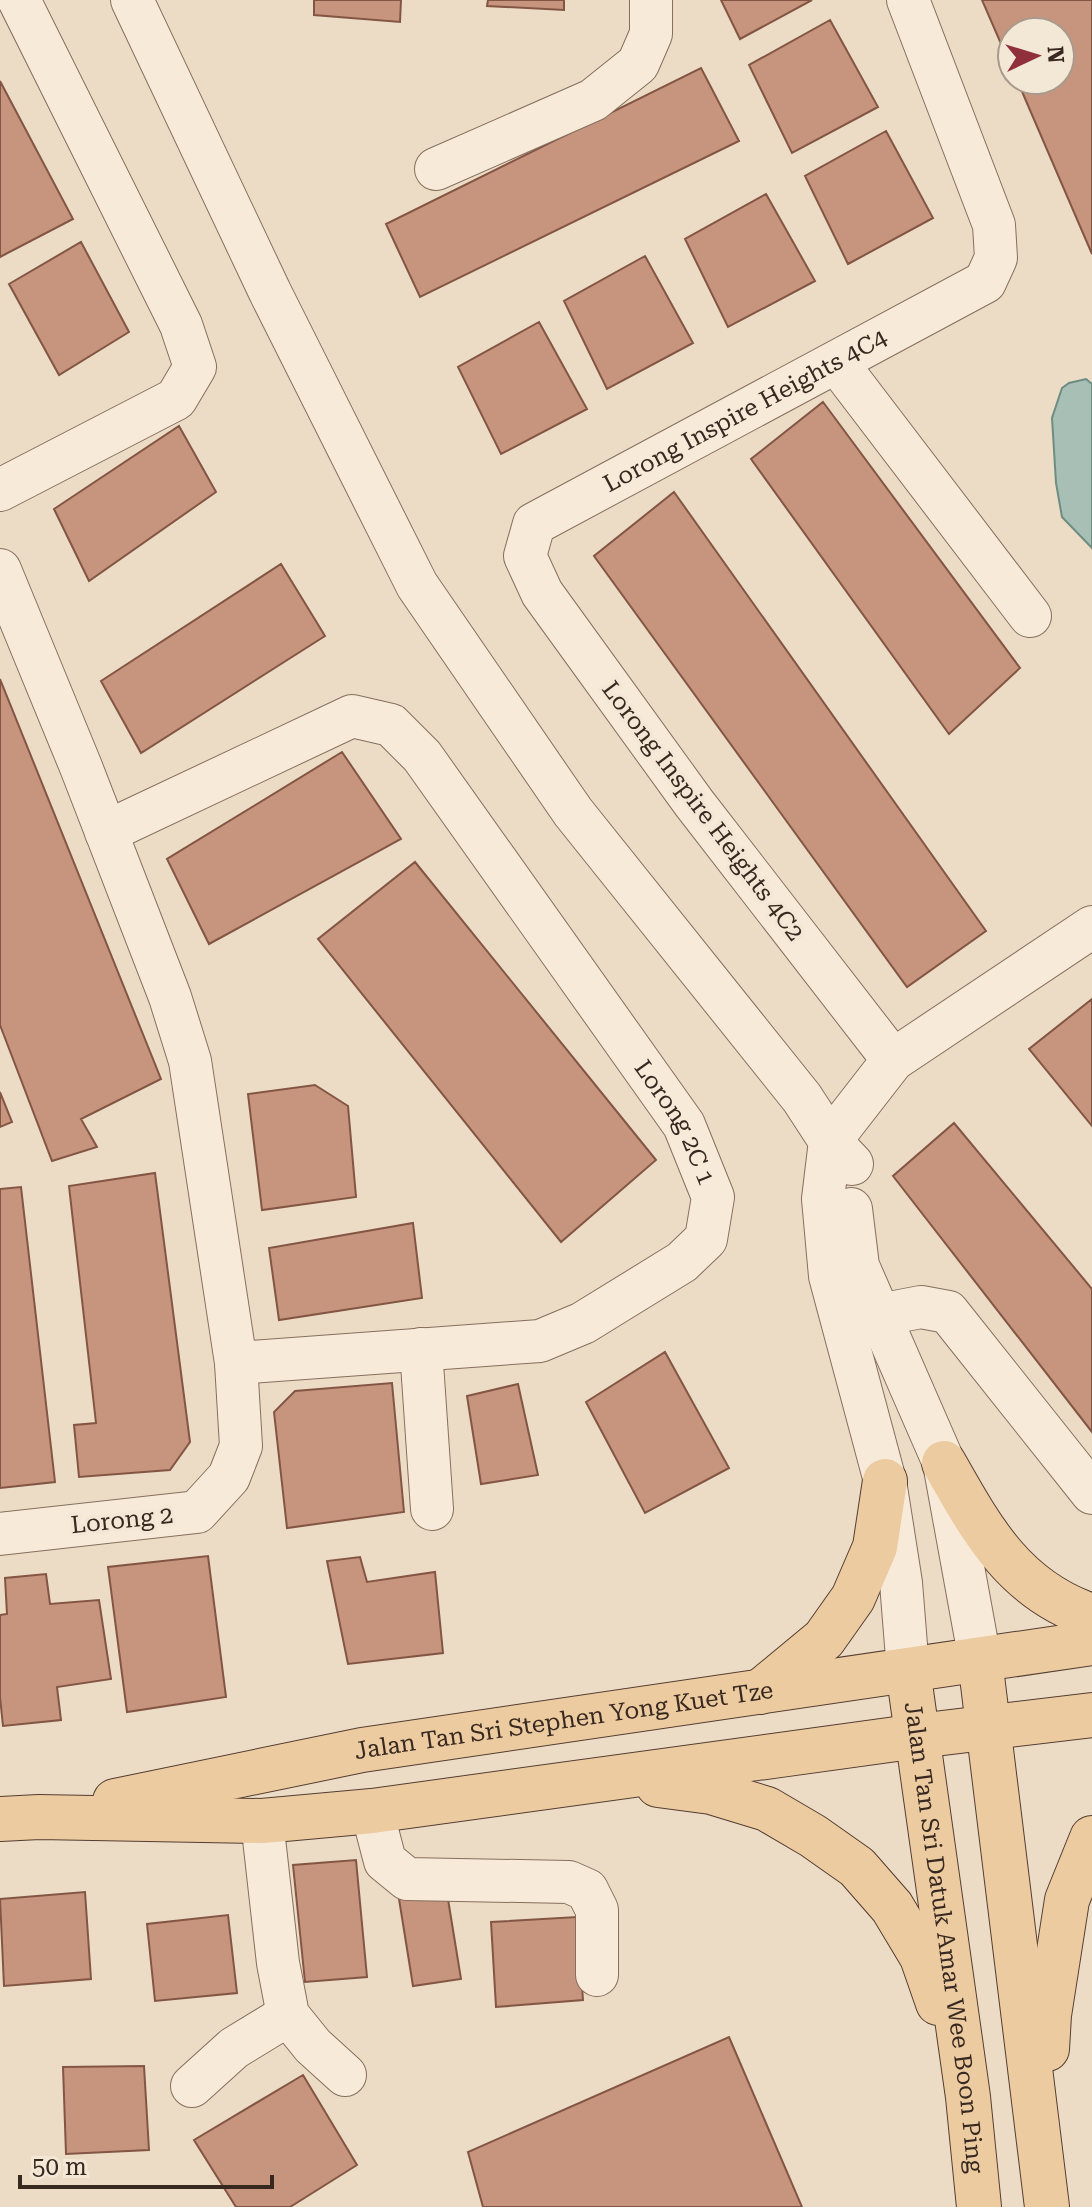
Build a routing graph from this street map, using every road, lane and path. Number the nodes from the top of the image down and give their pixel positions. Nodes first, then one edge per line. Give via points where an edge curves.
1 (19, 0) edge
2 (132, 0) edge
3 (651, 0) edge
4 (908, 0) edge
5 (436, 169) dead end
6 (837, 363) junction
7 (0, 490) edge
8 (525, 556) joint
9 (0, 570) edge
10 (1030, 616) dead end
11 (106, 832) junction
12 (1092, 927) edge
13 (893, 1060) junction
14 (841, 1152) junction
15 (879, 1315) junction
16 (421, 1349) junction
17 (236, 1363) junction
18 (944, 1463) junction
19 (885, 1481) junction
20 (1092, 1493) edge
21 (432, 1509) dead end
22 (0, 1534) edge
23 (1092, 1616) edge
24 (1092, 1643) edge
25 (980, 1660) junction
26 (908, 1670) junction
27 (760, 1692) junction
28 (1092, 1715) edge
29 (989, 1727) junction
30 (918, 1736) junction
31 (610, 1778) junction
32 (372, 1811) junction
33 (19, 1818) edge
34 (262, 1821) junction
35 (1092, 1838) edge
36 (597, 1975) dead end
37 (288, 2015) junction
38 (345, 2075) dead end
39 (192, 2086) dead end
40 (968, 2097) junction
41 (1041, 2153) junction
42 (979, 2207) edge
43 (1047, 2207) edge

1 - 7 street via 181,325 195,367 176,399
2 - 14 street via 417,585 573,812
3 - 5 street via 651,34 638,64 593,100
4 - 6 street, Lorong Inspire Heights 4C4 via 994,225 996,258 985,282
6 - 8 street, Lorong Inspire Heights 4C4 via 534,524
6 - 10 street
8 - 13 street, Lorong Inspire Heights 4C2 via 542,593 694,803
9 - 11 street
11 - 16 street, Lorong 2C 1 via 352,716 391,725 422,756 684,1125 713,1197 706,1239 682,1262 583,1323 540,1341
11 - 17 street via 190,1061
12 - 13 street
13 - 14 street via 857,1137
14 - 15 street via 858,1266
14 - 19 street via 823,1199 830,1276
15 - 18 street
15 - 20 street via 921,1307 948,1312
16 - 17 street, Lorong 2C 1
16 - 21 street
17 - 22 street, Lorong 2 via 241,1446 229,1477 197,1512
18 - 23 main road via 1004,1558 1045,1595
18 - 25 street
19 - 26 street
19 - 27 main road via 875,1547 853,1598 824,1639
24 - 25 main road, Jalan Tan Sri Stephen Yong Kuet Tze
25 - 26 main road, Jalan Tan Sri Stephen Yong Kuet Tze
25 - 29 main road
26 - 27 main road, Jalan Tan Sri Stephen Yong Kuet Tze
26 - 30 main road, Jalan Tan Sri Datuk Amar Wee Boon Ping
27 - 33 main road, Jalan Tan Sri Stephen Yong Kuet Tze via 362,1750
28 - 29 main road, Jalan Tan Sri Stephen Yong Kuet Tze
29 - 30 main road, Jalan Tan Sri Stephen Yong Kuet Tze
29 - 41 main road
30 - 31 main road, Jalan Tan Sri Stephen Yong Kuet Tze
30 - 40 main road, Jalan Tan Sri Datuk Amar Wee Boon Ping
31 - 32 main road, Jalan Tan Sri Stephen Yong Kuet Tze
31 - 40 main road via 711,1792 767,1809 857,1867 892,1907 922,1957
32 - 34 main road, Jalan Tan Sri Stephen Yong Kuet Tze
32 - 36 street via 385,1861 407,1879 569,1882 587,1890 597,1910
33 - 34 main road, Jalan Tan Sri Stephen Yong Kuet Tze
34 - 37 street
35 - 41 main road via 1067,1900 1058,1946
37 - 38 street
37 - 39 street via 234,2048
40 - 42 main road, Jalan Tan Sri Datuk Amar Wee Boon Ping
41 - 43 main road

